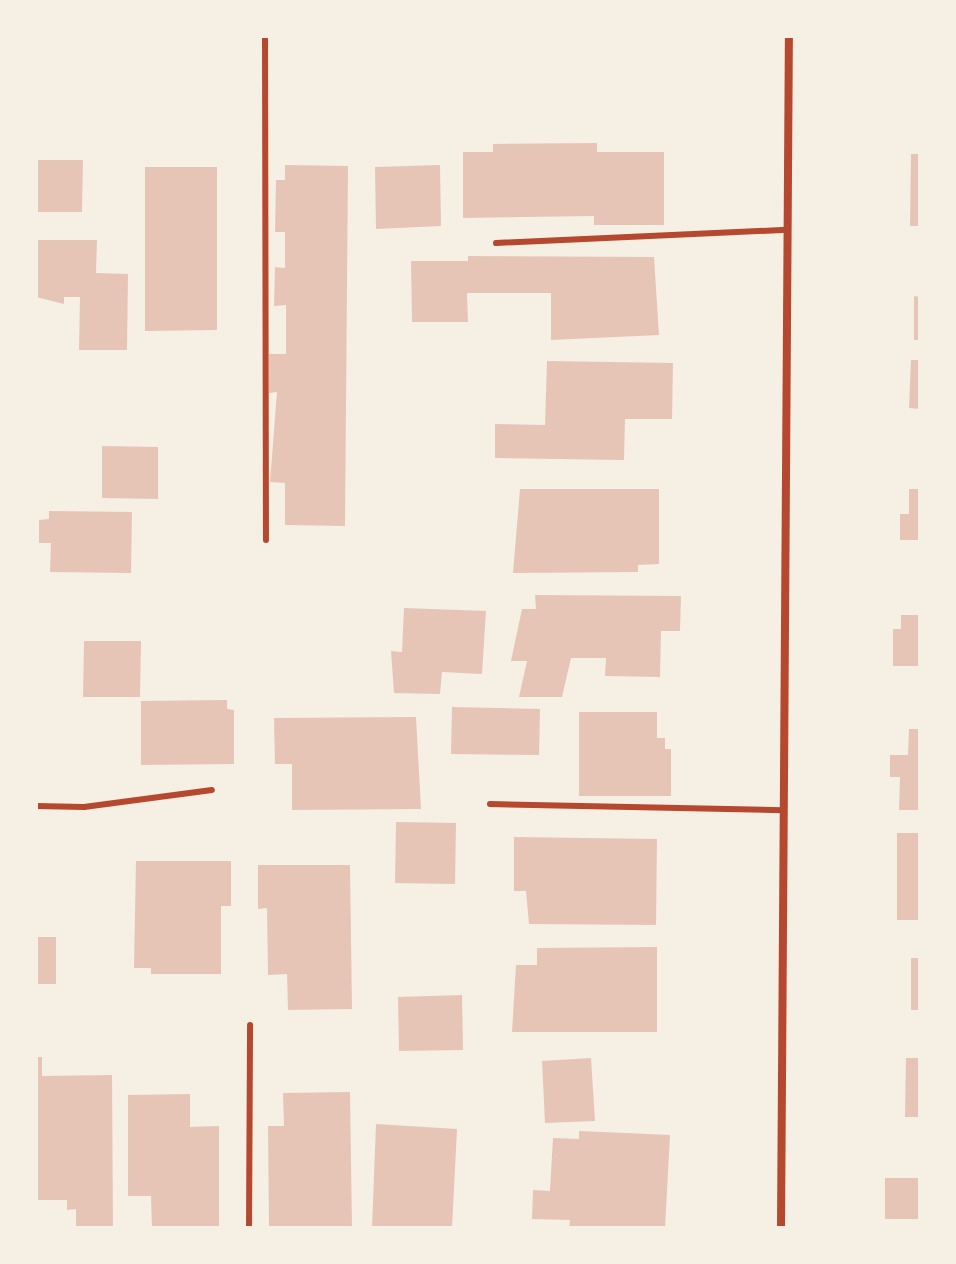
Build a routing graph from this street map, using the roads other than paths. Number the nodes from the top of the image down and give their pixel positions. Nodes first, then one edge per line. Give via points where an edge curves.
1 (265, 36) edge
2 (789, 36) edge
3 (787, 230) junction
4 (496, 243) dead end
5 (266, 540) dead end
6 (212, 790) dead end
7 (490, 804) dead end
8 (36, 806) edge
9 (783, 810) junction
10 (250, 1025) dead end
11 (249, 1228) edge
12 (781, 1228) edge

1 - 5 lane
2 - 3 street
3 - 4 lane
3 - 9 street
6 - 8 lane via 84,807
7 - 9 lane
9 - 12 street
10 - 11 lane

